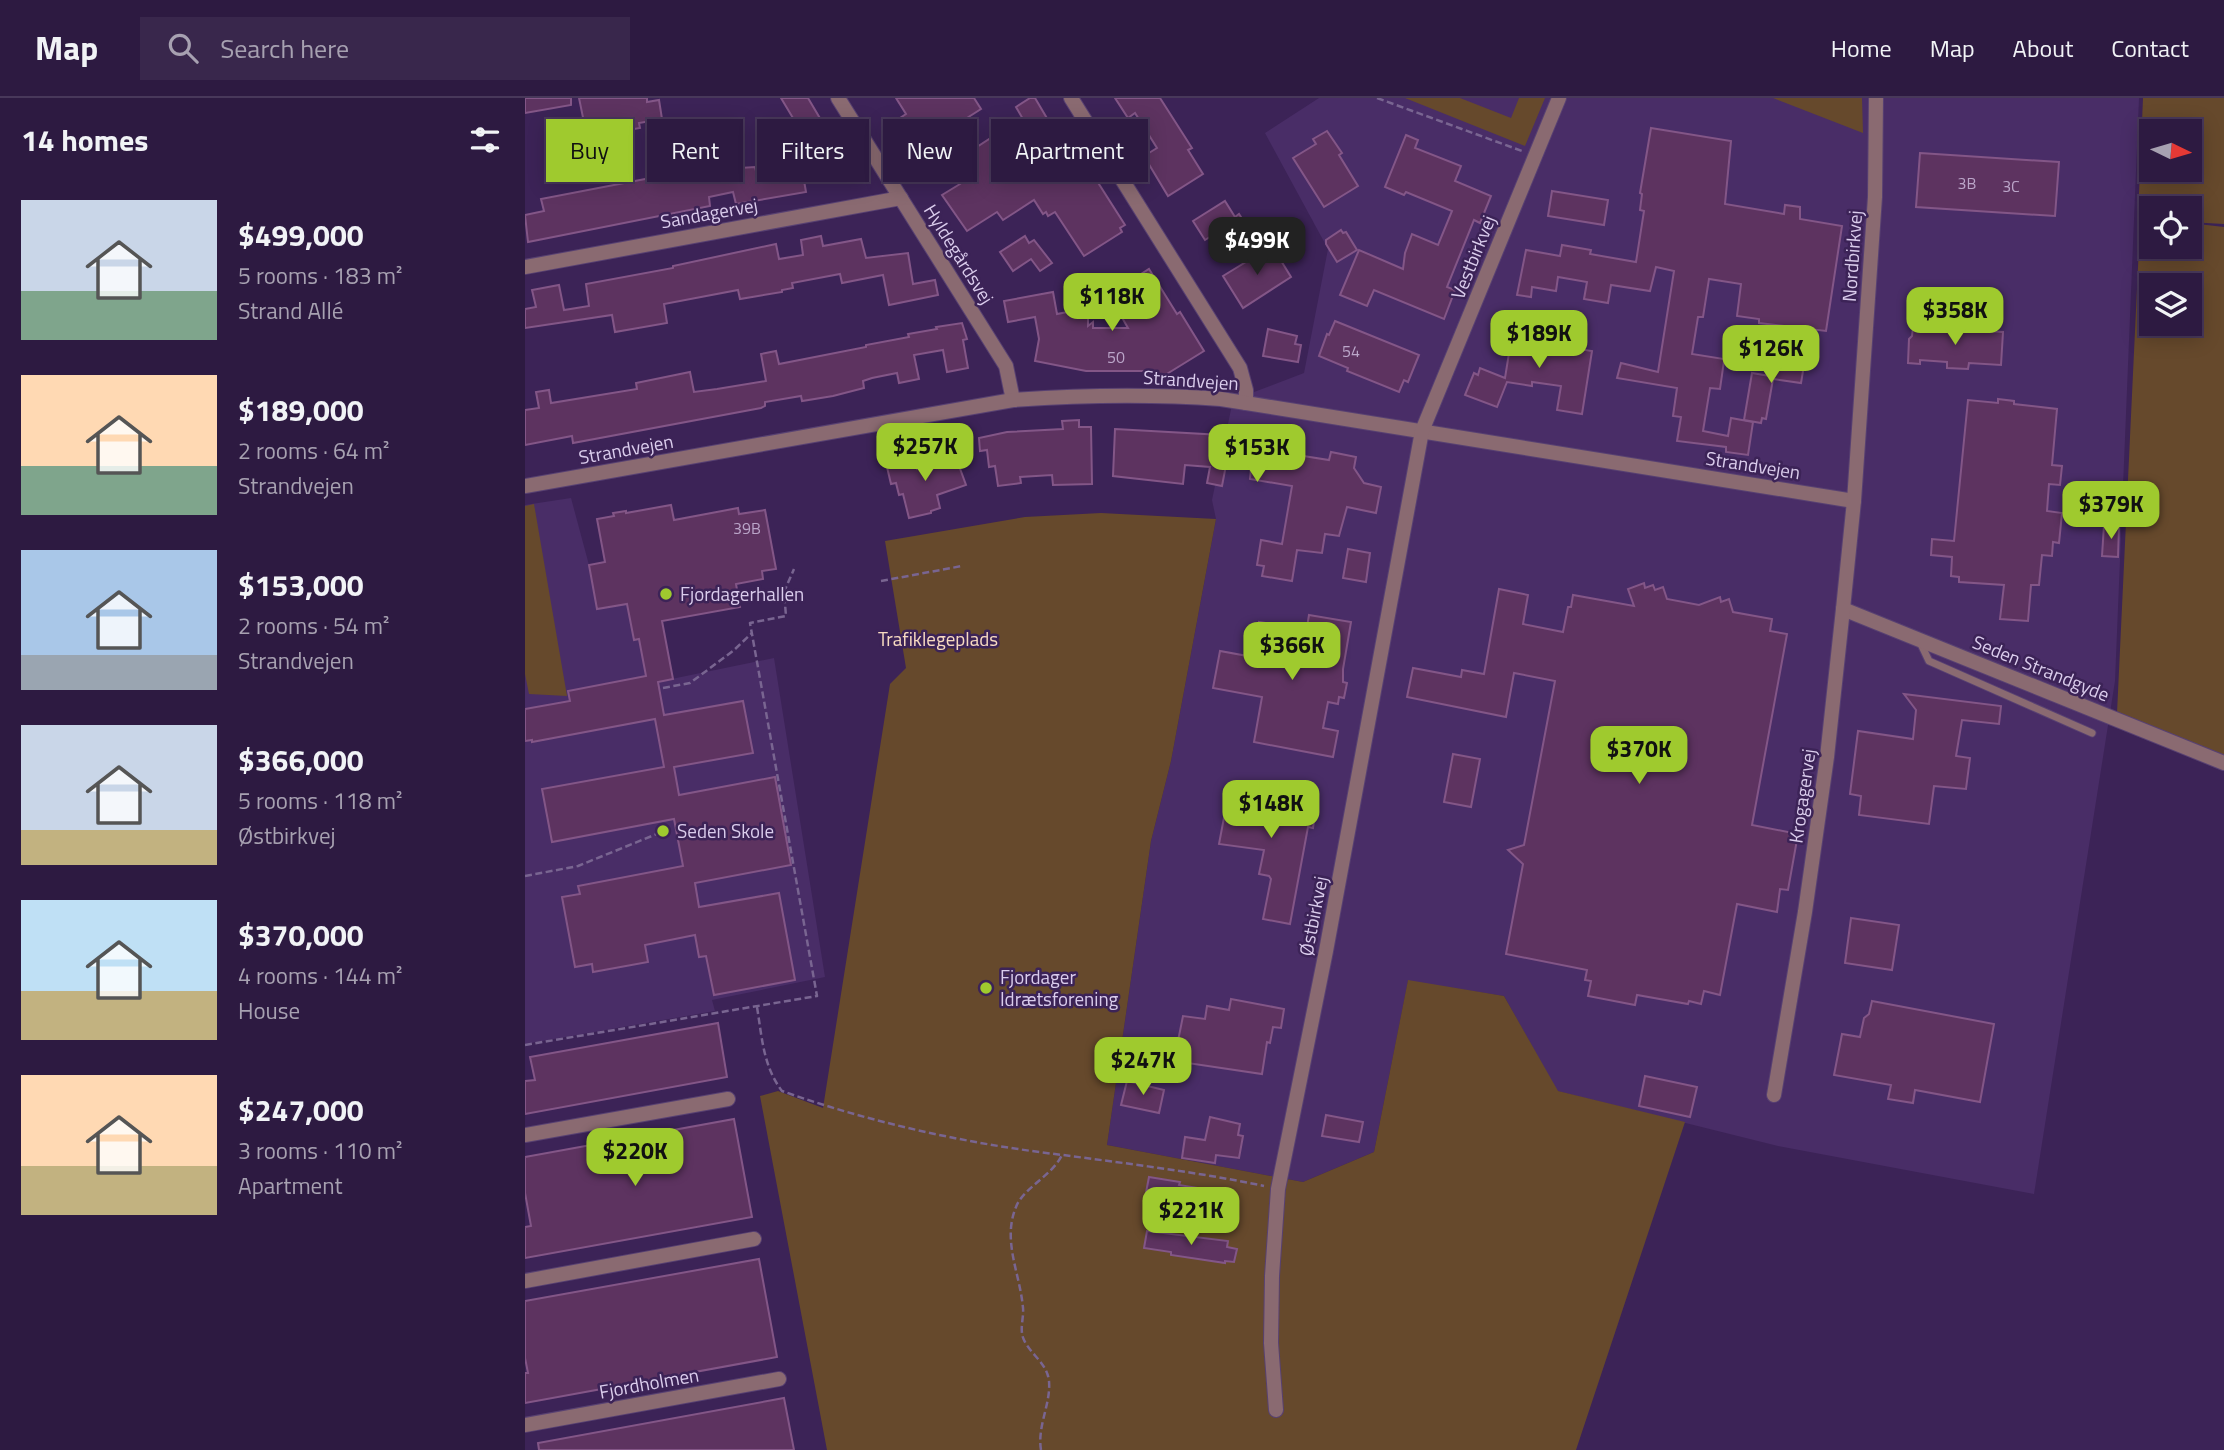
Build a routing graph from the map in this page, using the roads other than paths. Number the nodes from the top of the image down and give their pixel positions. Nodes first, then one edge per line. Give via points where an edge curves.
1 (838, 98) edge
2 (1071, 98) edge
3 (1559, 98) edge
4 (1876, 98) edge
5 (901, 198) junction
6 (525, 267) edge
7 (1013, 400) junction
8 (1246, 403) junction
9 (1422, 431) junction
10 (525, 486) edge
11 (1854, 501) junction
12 (1843, 609) junction
13 (1919, 640) junction
14 (2092, 733) dead end
15 (2224, 763) edge
16 (1774, 1095) dead end
17 (728, 1099) dead end
18 (525, 1135) edge
19 (754, 1239) dead end
20 (525, 1281) edge
21 (779, 1380) dead end
22 (1276, 1410) dead end
23 (525, 1426) edge

1 - 5 street, Hyldegårdsvej
2 - 8 street via 1240,368
3 - 9 street, Vestbirkvej
4 - 11 street, Nordbirkvej via 1875,197
5 - 6 street, Sandagervej
5 - 7 street, Hyldegårdsvej via 1006,366
7 - 8 street, Strandvejen via 1094,394
7 - 10 street, Strandvejen
8 - 9 street, Strandvejen
9 - 11 street, Strandvejen
9 - 22 street, Østbirkvej via 1278,1189 1271,1343
11 - 12 street, Krogagervej
12 - 13 street, Seden Strandgyde
12 - 16 street, Krogagervej via 1828,757
13 - 14 lane via 1930,661
13 - 15 street, Seden Strandgyde
17 - 18 street
19 - 20 street
21 - 23 street, Fjordholmen

